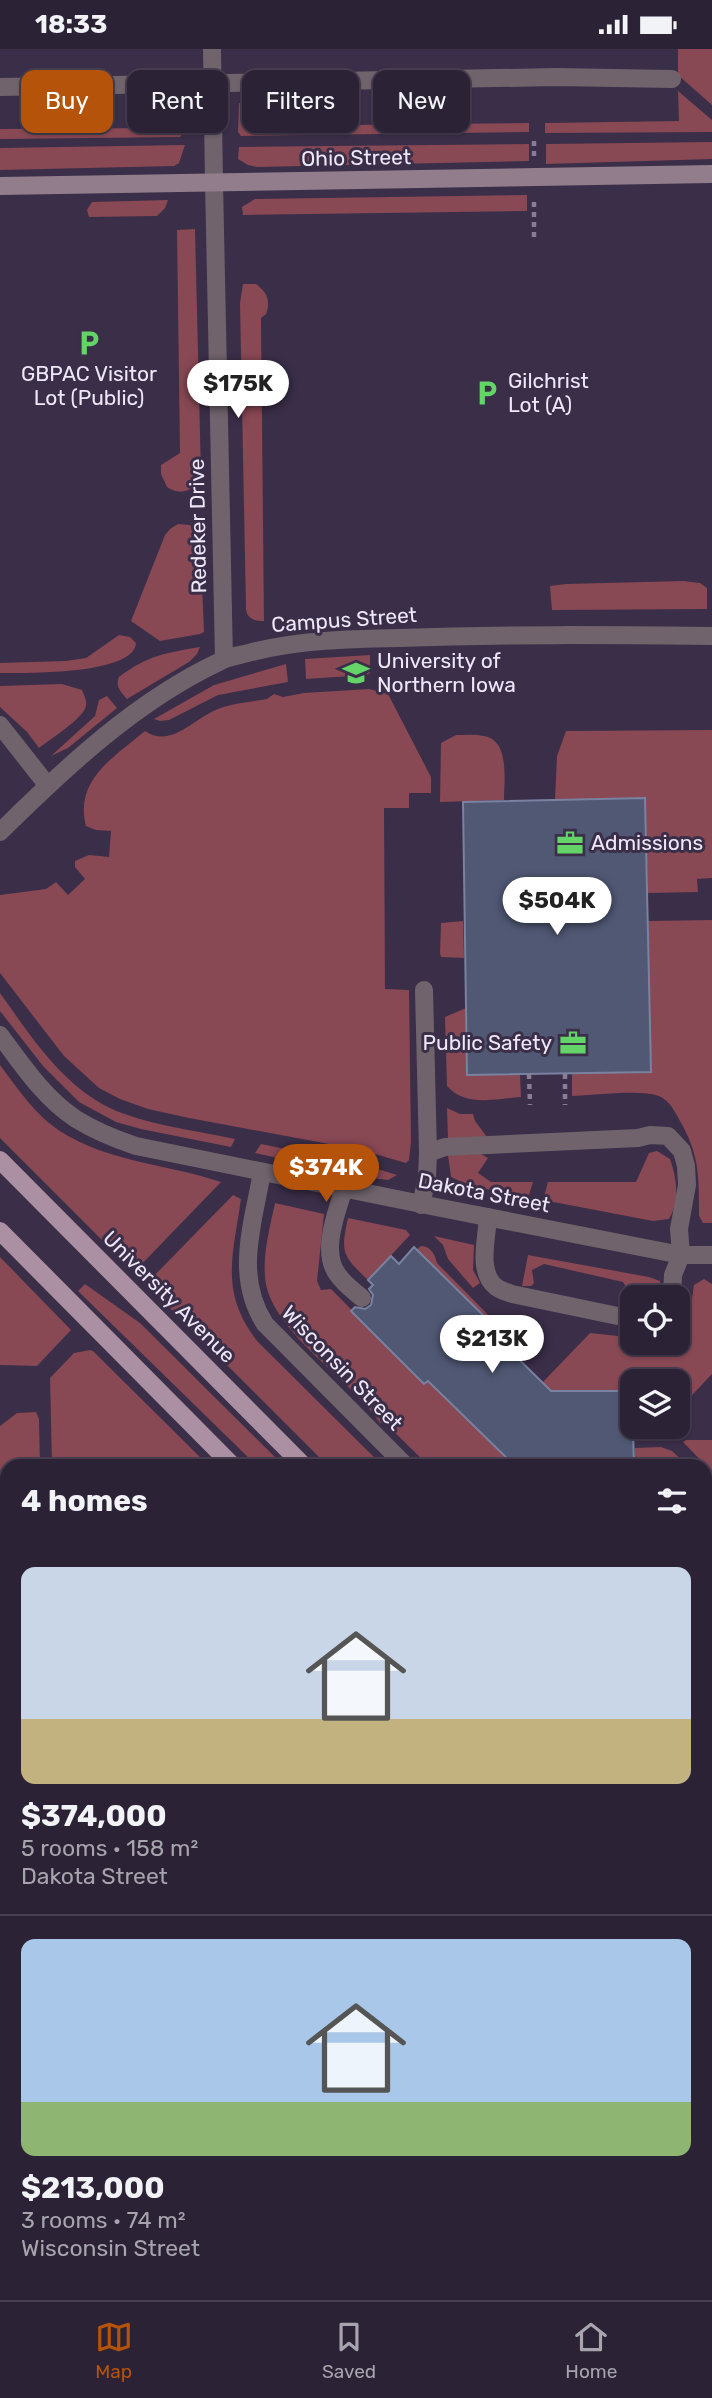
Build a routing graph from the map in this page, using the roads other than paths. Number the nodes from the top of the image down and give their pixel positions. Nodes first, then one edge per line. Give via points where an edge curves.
1 (212, 49) edge
2 (212, 70) edge
3 (672, 79) dead end
4 (228, 83) edge
5 (127, 85) edge
6 (0, 87) edge
7 (213, 133) edge
8 (712, 174) edge
9 (214, 182) junction
10 (0, 186) edge
11 (712, 636) edge
12 (224, 659) junction
13 (0, 725) edge
14 (48, 786) junction
15 (0, 832) edge
16 (424, 990) dead end
17 (0, 1035) edge
18 (428, 1153) junction
19 (0, 1160) edge
20 (262, 1172) junction
21 (344, 1188) junction
22 (421, 1205) junction
23 (488, 1217) junction
24 (0, 1231) edge
25 (681, 1255) junction
26 (712, 1255) edge
27 (673, 1285) edge
28 (362, 1298) dead end
29 (620, 1316) edge
30 (226, 1459) edge
31 (297, 1459) edge
32 (399, 1459) edge

1 - 2 street, Redeker Drive
3 - 4 street
5 - 6 street
7 - 9 street, Redeker Drive
8 - 9 street, Ohio Street
9 - 10 street, Ohio Street
9 - 12 street, Redeker Drive
11 - 12 street, Campus Street via 347,639 278,646
12 - 14 street, Campus Street via 133,714
13 - 14 street
14 - 15 street, Campus Street
16 - 18 street
17 - 20 street, Dakota Street via 35,1081 75,1119 148,1149
18 - 22 street
18 - 25 street via 445,1147 668,1136 682,1151 686,1166
19 - 31 main road, University Avenue
20 - 21 street, Dakota Street
20 - 32 street, Wisconsin Street via 248,1255 252,1300 265,1324
21 - 22 street, Dakota Street
21 - 28 street via 333,1229 331,1261 338,1276
22 - 23 street, Dakota Street
23 - 25 street, Dakota Street
23 - 29 street via 484,1261 487,1276 496,1287
24 - 30 main road
25 - 26 street, Dakota Street
25 - 27 street

